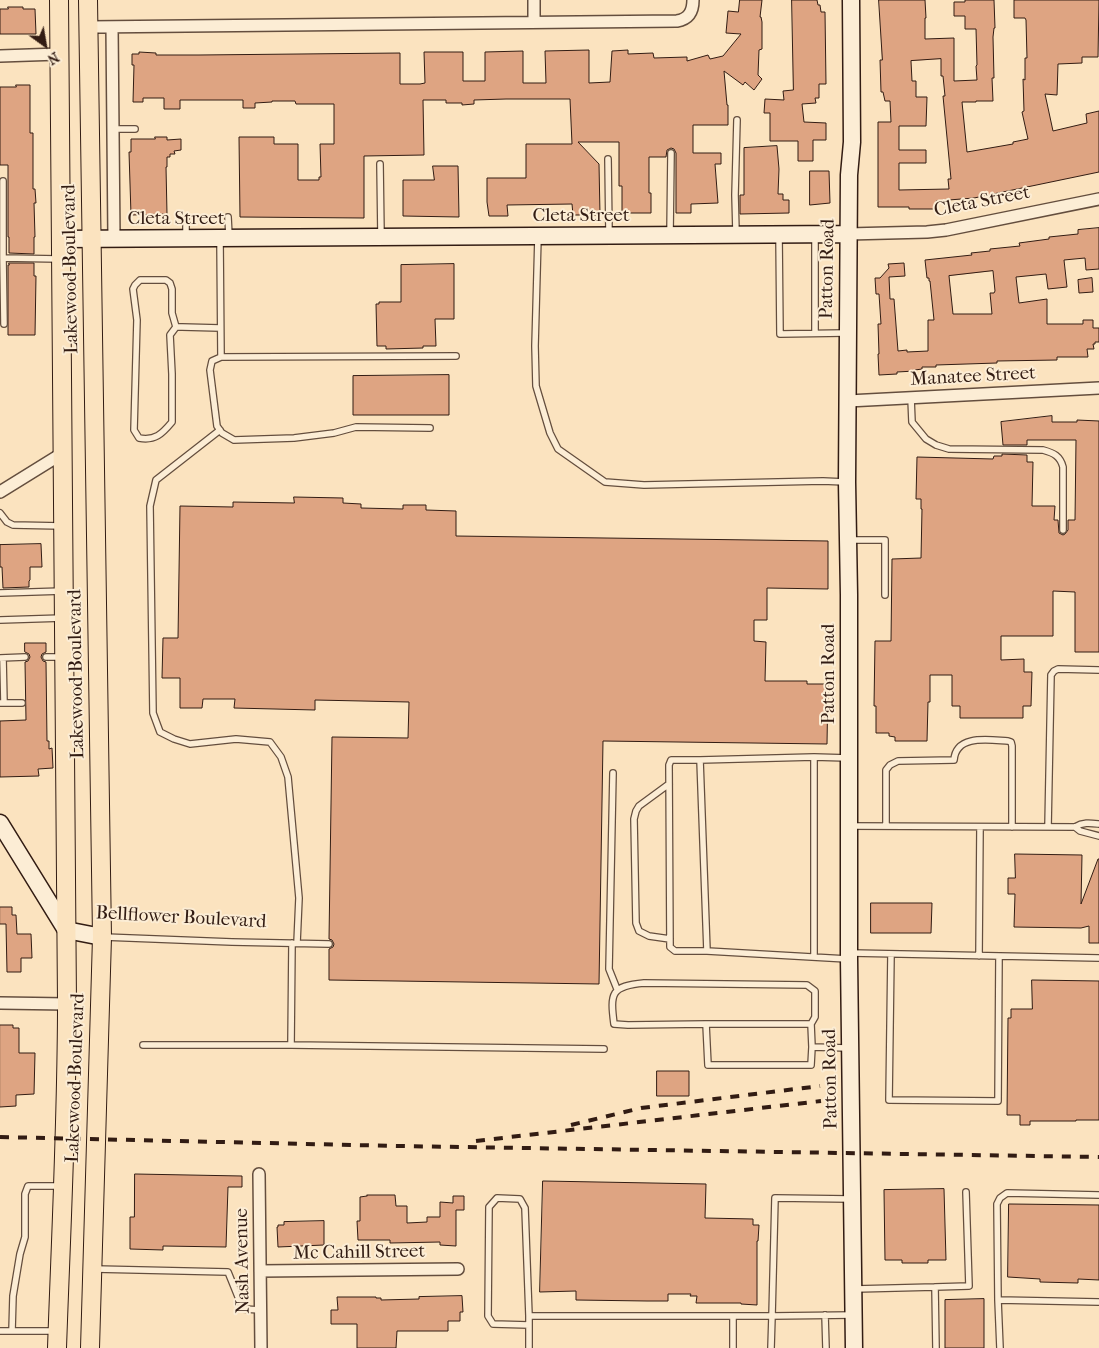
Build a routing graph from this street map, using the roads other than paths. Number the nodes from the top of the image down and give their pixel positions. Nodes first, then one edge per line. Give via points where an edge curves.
1 (59, 0) edge
2 (88, 0) edge
3 (534, 0) edge
4 (693, 0) edge
5 (851, 0) edge
6 (534, 22) junction
7 (112, 26) junction
8 (89, 27) junction
9 (59, 54) junction
10 (0, 56) edge
11 (737, 120) dead end
12 (135, 128) dead end
13 (113, 129) junction
14 (671, 153) dead end
15 (608, 159) dead end
16 (380, 164) dead end
17 (3, 181) dead end
18 (1099, 199) edge
19 (228, 217) dead end
20 (186, 218) dead end
21 (2, 223) edge
22 (736, 234) junction
23 (780, 234) junction
24 (815, 234) junction
25 (848, 234) junction
26 (609, 235) junction
27 (670, 235) junction
28 (538, 236) junction
29 (381, 237) junction
30 (186, 238) junction
31 (224, 238) junction
32 (91, 239) junction
33 (114, 239) junction
34 (61, 240) junction
35 (3, 258) junction
36 (61, 259) junction
37 (2, 306) edge
38 (4, 324) dead end
39 (176, 327) junction
40 (220, 328) junction
41 (815, 333) junction
42 (848, 333) junction
43 (456, 356) dead end
44 (221, 357) junction
45 (1099, 388) edge
46 (911, 398) junction
47 (848, 401) junction
48 (430, 428) dead end
49 (220, 430) junction
50 (63, 453) junction
51 (847, 482) junction
52 (0, 492) edge
53 (0, 513) edge
54 (64, 526) junction
55 (1063, 530) dead end
56 (848, 540) junction
57 (65, 591) junction
58 (0, 593) edge
59 (885, 596) dead end
60 (65, 618) junction
61 (0, 620) edge
62 (25, 657) dead end
63 (46, 657) dead end
64 (65, 657) junction
65 (2, 658) edge
66 (1099, 670) edge
67 (2, 703) edge
68 (22, 703) dead end
69 (814, 757) junction
70 (848, 758) junction
71 (700, 760) junction
72 (613, 773) dead end
73 (669, 784) junction
74 (0, 822) edge
75 (1099, 824) edge
76 (849, 826) junction
77 (886, 826) junction
78 (980, 826) junction
79 (1012, 826) junction
80 (1048, 827) junction
81 (1075, 827) junction
82 (1099, 836) edge
83 (66, 930) junction
84 (102, 937) junction
85 (670, 939) junction
86 (294, 943) junction
87 (329, 944) dead end
88 (707, 951) junction
89 (891, 954) junction
90 (849, 956) junction
91 (979, 956) junction
92 (1000, 956) junction
93 (814, 958) junction
94 (1099, 958) edge
95 (617, 989) junction
96 (0, 1003) edge
97 (67, 1004) junction
98 (706, 1024) junction
99 (811, 1024) junction
100 (143, 1045) dead end
101 (291, 1045) junction
102 (812, 1047) junction
103 (850, 1048) junction
104 (604, 1049) dead end
105 (259, 1174) dead end
106 (63, 1186) junction
107 (966, 1192) dead end
108 (1099, 1195) edge
109 (852, 1199) junction
110 (92, 1269) junction
111 (458, 1269) dead end
112 (260, 1272) junction
113 (935, 1287) junction
114 (853, 1289) junction
115 (998, 1300) junction
116 (1099, 1302) edge
117 (261, 1310) junction
118 (825, 1315) junction
119 (854, 1315) junction
120 (529, 1316) junction
121 (733, 1316) junction
122 (772, 1316) junction
123 (529, 1325) junction
124 (0, 1331) edge
125 (12, 1331) junction
126 (57, 1339) edge
127 (90, 1348) edge
128 (261, 1348) edge
129 (529, 1348) edge
130 (733, 1348) edge
131 (771, 1348) edge
132 (826, 1348) edge
133 (854, 1348) edge
134 (936, 1348) edge
135 (1000, 1348) edge

1 - 9 main road, Lakewood Boulevard
2 - 8 main road, Lakewood Boulevard
3 - 6 street
4 - 6 street via 688,16 678,21
5 - 25 street, Patton Road via 852,142
6 - 7 street
7 - 8 street
7 - 13 street
8 - 32 main road, Lakewood Boulevard
9 - 10 street
9 - 34 main road, Lakewood Boulevard
11 - 22 lane
12 - 13 lane
13 - 33 street
14 - 27 lane
15 - 26 lane
16 - 29 lane
17 - 21 lane
18 - 25 street, Cleta Street via 946,230
19 - 31 lane
20 - 30 lane
21 - 35 lane
22 - 23 street, Cleta Street
22 - 27 street, Cleta Street
23 - 24 street, Cleta Street
23 - 41 lane via 780,334
24 - 25 street, Cleta Street
24 - 41 lane
25 - 42 street, Patton Road
26 - 27 street, Cleta Street
26 - 28 street, Cleta Street
28 - 29 street, Cleta Street
28 - 51 lane via 536,386 558,449 605,482 644,485
29 - 31 street, Cleta Street
30 - 31 street, Cleta Street
30 - 33 street, Cleta Street
31 - 40 lane
32 - 33 street, Cleta Street
32 - 34 street, Cleta Street
32 - 84 main road, Lakewood Boulevard
34 - 36 main road, Lakewood Boulevard
35 - 36 lane
35 - 37 lane
36 - 50 main road, Lakewood Boulevard
37 - 38 lane
39 - 39 lane via 170,335 172,422 155,438 139,438 134,430 137,320 134,289 140,280 166,280 170,283
39 - 40 lane
40 - 44 lane
41 - 42 lane
42 - 47 street, Patton Road
43 - 44 lane
44 - 49 lane via 212,362 210,370
45 - 46 street, Manatee Street
46 - 47 street, Manatee Street
46 - 55 lane via 912,422 926,439 936,445 949,449 1043,450 1058,456 1063,467
47 - 51 street, Patton Road
48 - 49 lane via 356,427 294,438 234,440
49 - 86 lane via 156,480 150,506 153,713 160,732 174,740 190,744 236,739 270,742 281,757 288,777 299,898
50 - 52 street
50 - 54 main road, Lakewood Boulevard
51 - 56 street, Patton Road
53 - 54 lane via 13,525
54 - 57 main road, Lakewood Boulevard
56 - 59 lane via 885,540
56 - 70 street, Patton Road
57 - 58 lane
57 - 60 main road, Lakewood Boulevard
60 - 61 lane
60 - 64 main road, Lakewood Boulevard
62 - 65 lane
63 - 64 lane
64 - 83 main road, Lakewood Boulevard
65 - 67 lane
66 - 80 lane via 1058,669 1051,675
67 - 68 lane
69 - 70 lane
69 - 71 lane
69 - 93 lane
70 - 76 street, Patton Road
71 - 73 lane via 671,760
71 - 88 lane
72 - 95 lane via 608,970
73 - 85 lane
73 - 85 lane via 639,806 634,819 636,923 639,931 649,936
74 - 83 street
75 - 81 lane via 1085,823
76 - 77 lane
76 - 90 street, Patton Road
77 - 78 lane
77 - 79 lane via 886,770 890,765 898,761 954,760 960,746 981,740 1008,741 1012,746
78 - 79 lane
78 - 91 lane
79 - 80 lane
80 - 81 lane
81 - 82 lane
83 - 84 street, Bellflower Boulevard
83 - 97 main road, Lakewood Boulevard
84 - 86 lane, Bellflower Boulevard
84 - 110 main road, Lakewood Boulevard
85 - 88 lane via 674,951
86 - 87 lane, Bellflower Boulevard
86 - 101 lane
88 - 93 lane
89 - 90 lane
89 - 91 lane
89 - 92 lane via 890,1100 998,1101
90 - 93 lane
90 - 103 street, Patton Road
91 - 92 lane
92 - 94 lane
95 - 98 lane via 612,1008 614,1024
95 - 99 lane via 644,983 807,985 815,991 815,1017
96 - 97 street
97 - 106 main road, Lakewood Boulevard
98 - 99 lane
98 - 102 lane via 708,1065 811,1065
99 - 102 lane
100 - 101 lane
101 - 104 lane
102 - 103 lane
103 - 109 street, Patton Road
105 - 112 street, Nash Avenue
106 - 125 lane via 28,1186 25,1194 26,1236 13,1296
106 - 126 main road, Lakewood Boulevard
107 - 113 lane via 969,1286
108 - 115 lane via 1007,1193 1000,1198 996,1204
109 - 114 street, Patton Road
109 - 122 lane via 775,1198
110 - 117 lane via 228,1272 243,1309
110 - 127 main road, Lakewood Boulevard
111 - 112 street, Mc Cahill Street
112 - 117 street, Nash Avenue
113 - 114 lane
113 - 134 lane
114 - 119 street, Patton Road
115 - 116 lane
115 - 135 lane
117 - 128 street, Nash Avenue
118 - 119 lane
118 - 122 lane
118 - 132 lane
119 - 133 street, Patton Road
120 - 121 lane
120 - 123 lane
120 - 123 lane via 525,1208 520,1199 497,1198 489,1208 488,1316 493,1324
121 - 122 lane
121 - 130 lane
122 - 131 lane
123 - 129 lane
124 - 125 lane
125 - 126 lane

